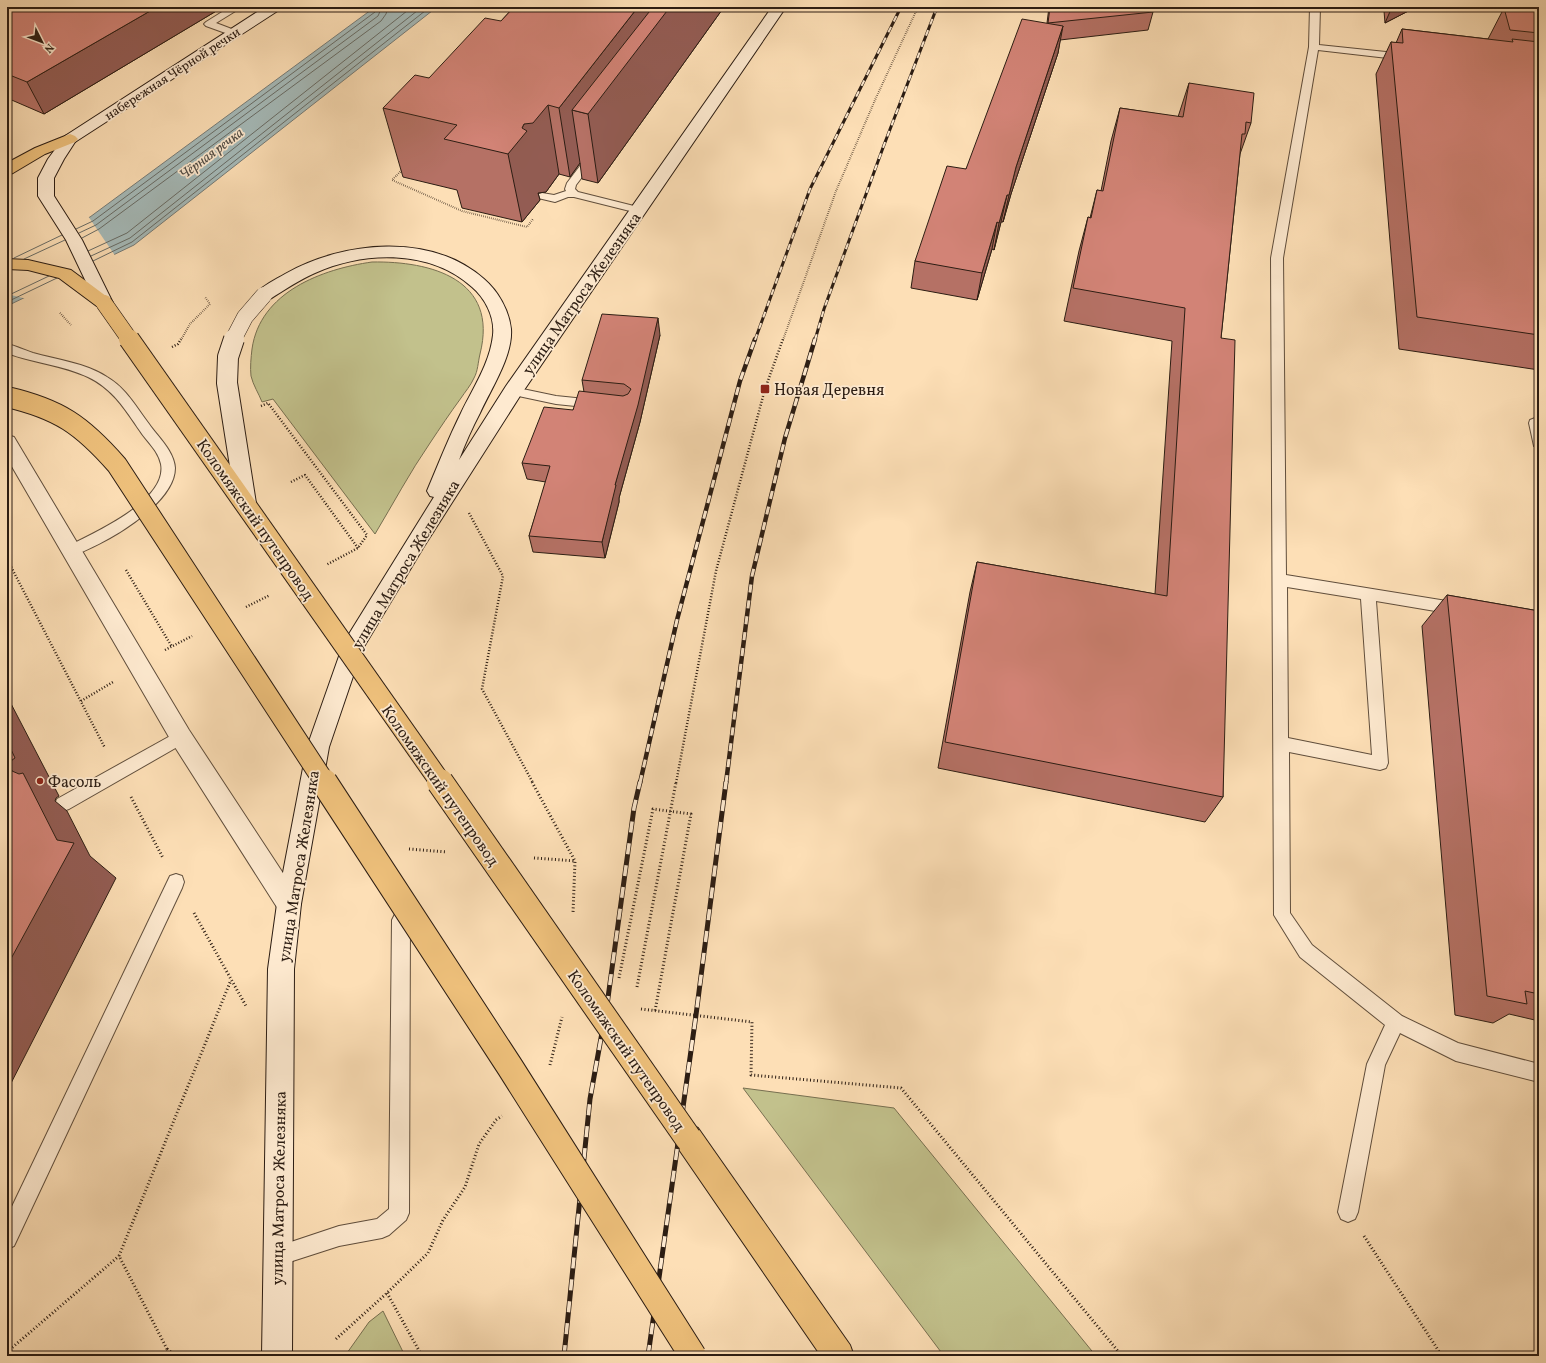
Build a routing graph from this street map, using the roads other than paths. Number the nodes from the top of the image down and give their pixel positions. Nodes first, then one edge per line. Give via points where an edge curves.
1 (237, 7) edge
2 (274, 7) edge
3 (779, 7) edge
4 (1315, 7) edge
5 (234, 33) junction
6 (1314, 46) junction
7 (1415, 58) edge
8 (70, 139) junction
9 (599, 147) edge
10 (7, 170) edge
11 (574, 194) junction
12 (546, 197) road end
13 (638, 210) junction
14 (7, 264) edge
15 (104, 303) junction
16 (7, 348) edge
17 (513, 391) junction
18 (7, 397) edge
19 (610, 405) edge
20 (1535, 423) dead end
21 (7, 442) edge
22 (1539, 443) edge
23 (246, 504) junction
24 (416, 542) junction
25 (71, 551) junction
26 (1280, 580) junction
27 (1368, 594) junction
28 (1469, 611) edge
29 (181, 737) junction
30 (1282, 744) junction
31 (63, 804) dead end
32 (176, 882) road end
33 (289, 904) junction
34 (401, 920) dead end
35 (1396, 1022) junction
36 (1539, 1073) edge
37 (1348, 1212) road end
38 (7, 1239) edge
39 (278, 1256) junction
40 (277, 1356) edge
41 (693, 1356) edge
42 (839, 1356) edge

1 - 5 lane via 209,24
2 - 5 street, набережная Чёрной речки
3 - 13 street, улица Матроса Железняка
4 - 6 lane
5 - 8 street, набережная Чёрной речки
6 - 7 lane
6 - 26 lane via 1277,258
8 - 10 main road via 40,151
8 - 15 street via 46,178 46,196 74,240
9 - 11 lane via 571,185 570,189
11 - 12 lane via 566,194 555,199
11 - 13 lane
13 - 17 street, улица Матроса Железняка
14 - 15 main road, Коломяжский путепровод via 28,265 65,274
15 - 23 main road, Коломяжский путепровод, bridge
16 - 25 lane via 75,368 102,379 123,397 163,453 168,468 165,484 152,501 131,518
17 - 19 lane via 556,400
17 - 24 street, улица Матроса Железняка
18 - 41 main road, bridge via 53,412 76,425 97,442 117,465 510,1067
20 - 22 lane
21 - 25 street
23 - 24 street, bridge via 226,383 228,357 234,335 245,317 264,295 288,279 317,266 366,254 386,253 406,253 443,261 462,268 489,294 498,310 502,333 494,363 464,426
23 - 42 main road, Коломяжский путепровод, bridge
24 - 33 street, улица Матроса Железняка via 352,648 318,747
25 - 29 street
26 - 27 lane
26 - 30 lane
27 - 28 lane
27 - 30 lane via 1380,763
29 - 31 lane
29 - 33 street
30 - 35 lane via 1282,915 1306,951
32 - 38 lane
33 - 39 street, улица Матроса Железняка via 281,968
34 - 39 lane via 399,1213 382,1228 339,1236
35 - 36 lane via 1456,1052
35 - 37 lane via 1376,1064
39 - 40 street, улица Матроса Железняка

